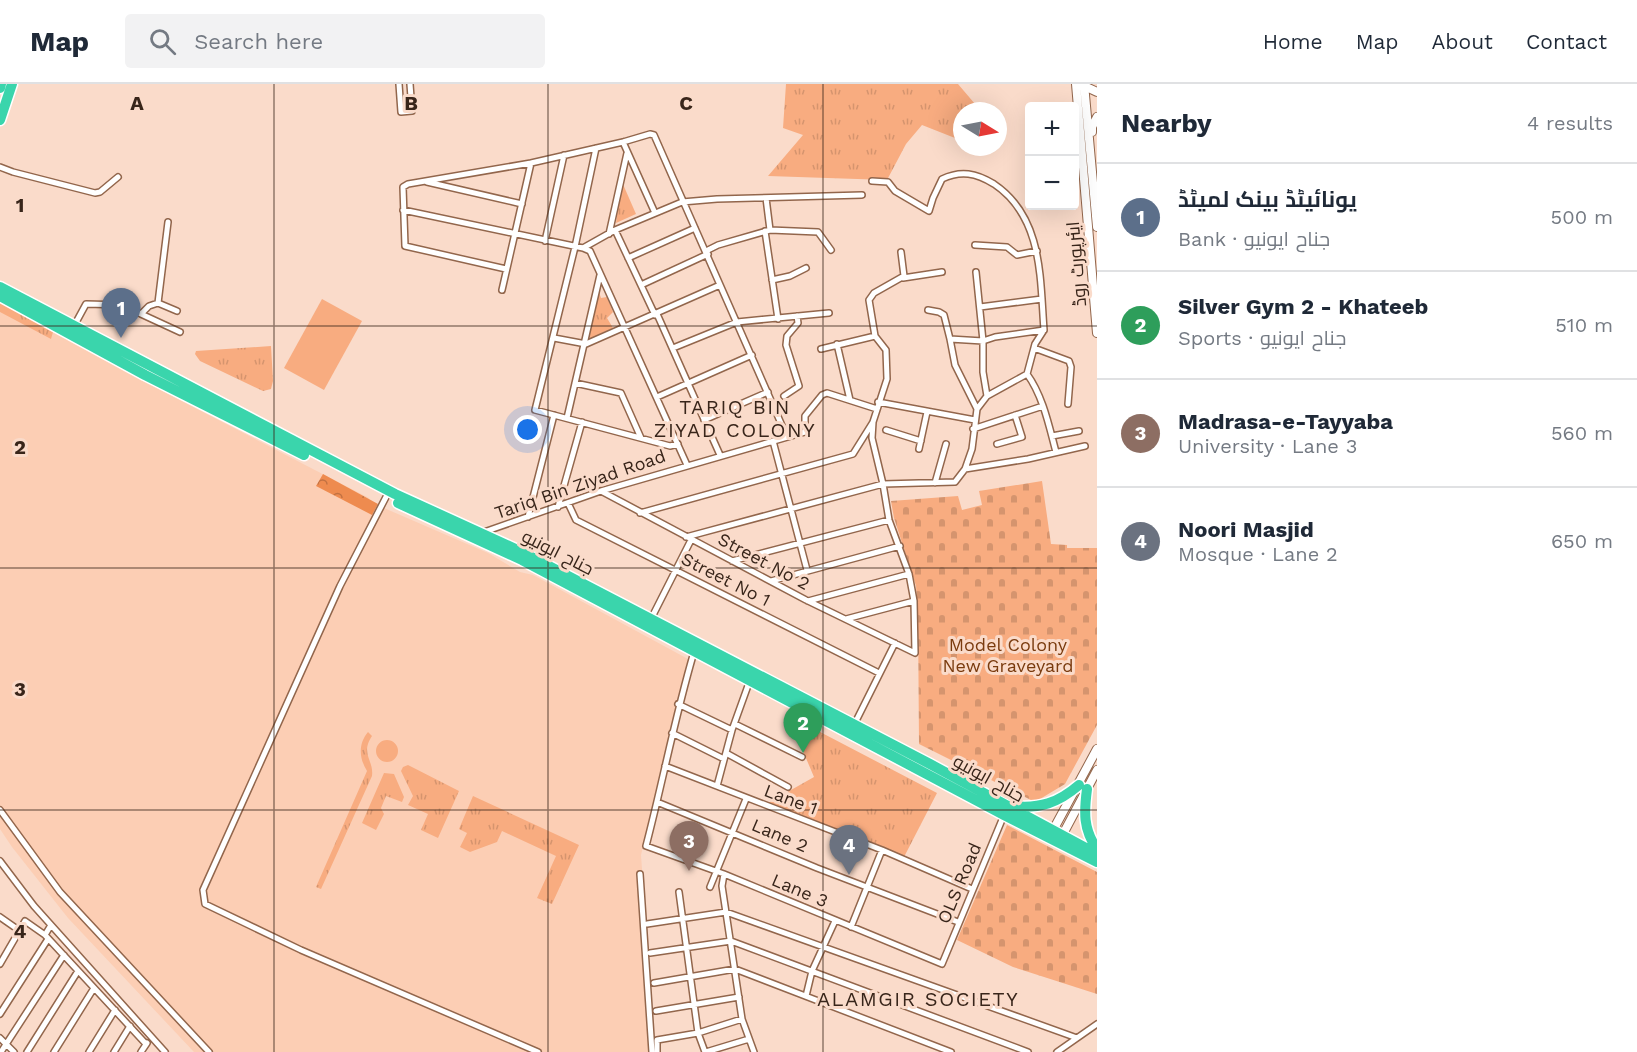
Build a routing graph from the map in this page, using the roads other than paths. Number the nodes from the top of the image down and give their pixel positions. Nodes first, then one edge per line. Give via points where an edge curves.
1 (2, 84) edge
2 (12, 84) edge
3 (399, 84) edge
4 (410, 84) edge
5 (1076, 84) edge
6 (1083, 85) edge
7 (0, 88) edge
8 (1097, 92) edge
9 (1097, 117) edge
10 (0, 120) edge
11 (623, 142) junction
12 (596, 148) junction
13 (627, 153) junction
14 (564, 155) junction
15 (1090, 158) junction
16 (531, 163) junction
17 (0, 167) edge
18 (118, 177) dead end
19 (872, 181) dead end
20 (424, 182) junction
21 (862, 195) dead end
22 (766, 198) junction
23 (682, 202) junction
24 (522, 204) junction
25 (403, 210) junction
26 (655, 213) junction
27 (168, 222) dead end
28 (1097, 227) edge
29 (695, 228) junction
30 (615, 230) junction
31 (767, 231) junction
32 (609, 234) junction
33 (515, 235) junction
34 (545, 241) junction
35 (975, 245) dead end
36 (575, 247) junction
37 (583, 248) junction
38 (831, 250) dead end
39 (1037, 251) junction
40 (707, 252) junction
41 (901, 252) dead end
42 (628, 258) junction
43 (806, 268) dead end
44 (507, 269) junction
45 (942, 272) dead end
46 (976, 272) dead end
47 (601, 273) junction
48 (903, 278) junction
49 (772, 280) junction
50 (641, 285) junction
51 (720, 285) junction
52 (0, 287) edge
53 (502, 290) dead end
54 (0, 296) edge
55 (1042, 299) junction
56 (158, 303) junction
57 (980, 308) junction
58 (928, 310) dead end
59 (177, 311) dead end
60 (829, 313) dead end
61 (141, 314) junction
62 (656, 314) junction
63 (797, 316) junction
64 (778, 319) junction
65 (737, 322) junction
66 (626, 327) junction
67 (76, 330) junction
68 (1044, 330) junction
69 (180, 332) dead end
70 (1097, 333) edge
71 (875, 336) junction
72 (554, 338) junction
73 (950, 339) junction
74 (983, 341) junction
75 (585, 344) junction
76 (837, 344) junction
77 (673, 348) junction
78 (1034, 348) junction
79 (821, 349) dead end
80 (752, 355) junction
81 (1027, 374) junction
82 (575, 383) junction
83 (688, 383) junction
84 (768, 392) junction
85 (784, 396) dead end
86 (987, 396) junction
87 (657, 397) junction
88 (850, 400) junction
89 (1068, 404) dead end
90 (877, 406) junction
91 (1043, 406) junction
92 (977, 409) junction
93 (927, 412) junction
94 (554, 415) junction
95 (1015, 415) junction
96 (567, 418) junction
97 (704, 420) junction
98 (975, 420) junction
99 (582, 422) junction
100 (873, 422) junction
101 (973, 429) junction
102 (886, 430) dead end
103 (1079, 431) dead end
104 (1052, 436) junction
105 (787, 437) junction
106 (641, 438) junction
107 (773, 441) junction
108 (921, 441) junction
109 (678, 444) junction
110 (946, 444) dead end
111 (997, 444) dead end
112 (1085, 446) dead end
113 (919, 448) dead end
114 (1056, 452) junction
115 (720, 456) junction
116 (687, 465) junction
117 (965, 469) junction
118 (782, 474) junction
119 (935, 483) junction
120 (883, 484) junction
121 (601, 491) junction
122 (386, 497) junction
123 (568, 503) junction
124 (558, 507) junction
125 (790, 508) junction
126 (640, 513) junction
127 (528, 517) junction
128 (889, 520) junction
129 (482, 533) junction
130 (689, 539) junction
131 (800, 542) junction
132 (900, 546) junction
133 (732, 561) junction
134 (676, 570) junction
135 (807, 570) junction
136 (909, 574) junction
137 (770, 581) junction
138 (808, 601) junction
139 (914, 601) junction
140 (651, 619) junction
141 (846, 619) junction
142 (895, 643) junction
143 (694, 652) junction
144 (879, 674) junction
145 (750, 680) junction
146 (678, 704) junction
147 (854, 726) junction
148 (734, 727) junction
149 (672, 734) junction
150 (1097, 749) edge
151 (725, 756) junction
152 (802, 757) dead end
153 (665, 766) junction
154 (1097, 770) edge
155 (717, 786) junction
156 (788, 787) dead end
157 (1083, 787) junction
158 (746, 799) junction
159 (657, 802) junction
160 (0, 810) edge
161 (1005, 810) junction
162 (732, 831) junction
163 (1055, 835) junction
164 (1097, 849) edge
165 (882, 850) junction
166 (1097, 854) edge
167 (0, 861) edge
168 (1097, 862) edge
169 (715, 872) junction
170 (640, 874) dead end
171 (724, 874) junction
172 (866, 886) junction
173 (710, 887) dead end
174 (972, 889) junction
175 (679, 892) dead end
176 (726, 912) junction
177 (0, 917) edge
178 (682, 919) junction
179 (835, 921) junction
180 (958, 922) junction
181 (647, 924) dead end
182 (51, 925) junction
183 (851, 927) junction
184 (20, 931) junction
185 (46, 937) junction
186 (731, 941) junction
187 (823, 946) junction
188 (687, 948) junction
189 (650, 953) dead end
190 (64, 955) junction
191 (0, 964) edge
192 (942, 964) joint
193 (735, 969) junction
194 (78, 971) junction
195 (812, 971) junction
196 (690, 976) junction
197 (654, 983) dead end
198 (94, 988) junction
199 (806, 996) junction
200 (739, 997) junction
201 (694, 1004) junction
202 (115, 1010) junction
203 (656, 1011) dead end
204 (0, 1014) edge
205 (742, 1019) junction
206 (1097, 1024) edge
207 (130, 1026) junction
208 (698, 1033) junction
209 (151, 1036) junction
210 (0, 1038) edge
211 (1077, 1038) junction
212 (749, 1039) junction
213 (6, 1044) junction
214 (146, 1044) junction
215 (1, 1052) edge
216 (14, 1052) edge
217 (27, 1052) edge
218 (54, 1052) edge
219 (89, 1052) edge
220 (114, 1052) edge
221 (141, 1052) edge
222 (165, 1052) edge
223 (209, 1052) edge
224 (538, 1052) edge
225 (655, 1052) edge
226 (705, 1052) edge
227 (754, 1052) edge
228 (951, 1052) edge
229 (1028, 1052) edge
230 (1057, 1052) edge

1 - 7 highway
2 - 10 highway
3 - 4 street via 401,112 412,111
5 - 70 main road, ایئرپورٹ روڈ
6 - 8 main road
6 - 15 main road, ایئرپورٹ روڈ
9 - 15 main road via 1092,126
11 - 12 street
11 - 13 street
11 - 23 street via 654,135
12 - 14 street
12 - 36 street
13 - 26 street
13 - 32 street
14 - 16 street
14 - 34 street
15 - 28 main road, ایئرپورٹ روڈ
16 - 20 street
16 - 24 street
17 - 18 street via 95,194
19 - 39 street via 888,182 895,191 929,211 942,179 954,173 975,174 1008,194 1028,222
20 - 24 street
20 - 25 street via 403,187
21 - 22 street
22 - 23 street
22 - 31 street
23 - 26 street
23 - 29 street
24 - 33 street
25 - 33 street
25 - 44 street via 405,246
26 - 30 street
27 - 56 street
29 - 40 street
29 - 42 street
30 - 32 street
30 - 42 street
31 - 38 street via 818,232
31 - 40 street
31 - 49 street
32 - 37 street
33 - 34 street
33 - 44 street
34 - 36 street
35 - 39 street via 1006,247 1017,255
36 - 37 street
36 - 72 street
37 - 47 street, Tariq Bin Ziyad Road via 590,251
39 - 55 street
40 - 50 street
40 - 51 street
41 - 48 street
42 - 50 street
43 - 49 street
44 - 53 street
45 - 48 street
46 - 57 street
47 - 66 street, Tariq Bin Ziyad Road
47 - 75 street
48 - 71 street via 874,293 869,300
49 - 64 street
50 - 62 street
51 - 62 street
51 - 65 street
52 - 67 highway, جناح ایونیو
54 - 67 highway, جناح ایونیو
55 - 57 street
55 - 68 street
56 - 59 street
56 - 61 street
57 - 74 street
58 - 73 street via 944,315
60 - 63 street
61 - 67 street via 124,305 86,304
61 - 69 street
62 - 66 street
62 - 77 street
63 - 64 street
63 - 85 street via 798,323 787,336 786,345 799,386
64 - 65 street
65 - 77 street
65 - 80 street
66 - 75 street
66 - 87 street, Tariq Bin Ziyad Road
67 - 122 highway, جناح ایونیو via 145,375
67 - 129 highway, جناح ایونیو via 395,494
68 - 74 street
68 - 78 street
71 - 76 street
71 - 90 street via 886,350 887,379
72 - 75 street
72 - 94 street via 535,410
73 - 74 street
73 - 92 street via 955,365
74 - 86 street
75 - 82 street
76 - 79 street
76 - 88 street
77 - 83 street
78 - 81 street
78 - 89 street via 1070,361
80 - 83 street
80 - 84 street
81 - 86 street
81 - 91 street
82 - 96 street
82 - 106 street via 621,393
83 - 87 street
83 - 97 street
84 - 97 street
84 - 105 street
86 - 92 street
87 - 109 street, Tariq Bin Ziyad Road
88 - 90 street, Tariq Bin Ziyad Road
88 - 105 street, Tariq Bin Ziyad Road via 822,395 805,416 805,432
90 - 93 street, Tariq Bin Ziyad Road
90 - 100 street
91 - 95 street
91 - 104 street
92 - 98 street
93 - 98 street, Tariq Bin Ziyad Road
93 - 108 street
94 - 96 street
94 - 127 street
95 - 101 street
95 - 111 street via 1022,437
96 - 99 street
97 - 115 street
98 - 101 street
99 - 106 street
99 - 124 street
100 - 118 street via 853,454
100 - 120 street via 872,438
101 - 117 street
102 - 108 street
103 - 104 street
104 - 114 street
105 - 107 street, Tariq Bin Ziyad Road
106 - 109 street via 670,446
107 - 115 street, Tariq Bin Ziyad Road
107 - 118 street
108 - 113 street
109 - 116 street, Tariq Bin Ziyad Road
110 - 119 street
112 - 114 street
114 - 117 street
115 - 116 street, Tariq Bin Ziyad Road
116 - 121 street, Tariq Bin Ziyad Road
117 - 119 street via 955,482
118 - 125 street
118 - 126 street
119 - 120 street
120 - 125 street
120 - 128 street
121 - 123 street, Tariq Bin Ziyad Road
121 - 126 street, Street No 2
122 - 143 highway, جناح ایونیو via 522,560
122 - 224 street via 331,608 203,890 203,898 205,904 301,950
123 - 124 street, Tariq Bin Ziyad Road
123 - 134 street, Street No 1 via 576,520
124 - 127 street, Tariq Bin Ziyad Road
125 - 130 street
125 - 131 street
126 - 130 street, Street No 2
127 - 129 street, Tariq Bin Ziyad Road
128 - 131 street
128 - 132 street
129 - 140 highway, جناح ایونیو
130 - 133 street, Street No 2
130 - 134 street
131 - 133 street
131 - 135 street
132 - 135 street
132 - 136 street
133 - 137 street, Street No 2
134 - 140 street
134 - 144 street, Street No 1
135 - 137 street
136 - 138 street
136 - 139 street
137 - 138 street, Street No 2
138 - 141 street, Street No 2
139 - 141 street
139 - 142 street, Street No 2 via 915,653
140 - 147 highway, جناح ایونیو
141 - 142 street, Street No 2
142 - 144 street
143 - 145 highway, جناح ایونیو
143 - 146 street
144 - 147 street
145 - 148 street
145 - 161 highway, جناح ایونیو
146 - 148 street
146 - 149 street
147 - 161 highway, جناح ایونیو
148 - 151 street
148 - 152 street
149 - 151 street
149 - 153 street
150 - 157 main road
151 - 155 street
151 - 156 street
153 - 155 street, Lane 1
153 - 159 street
154 - 157 main road
155 - 158 street, Lane 1
157 - 161 highway via 1043,806
157 - 163 main road
157 - 164 highway via 1084,819
158 - 162 street
158 - 165 street, Lane 1
159 - 162 street, Lane 2
159 - 169 street, Lane 3 via 646,846
160 - 223 street via 60,892
161 - 163 highway, جناح ایونیو
161 - 174 street, OLS Road
162 - 169 street
162 - 172 street, Lane 2
163 - 166 highway, جناح ایونیو
163 - 168 highway, جناح ایونیو
165 - 172 street
165 - 174 street, Lane 1
167 - 182 street
169 - 171 street, Lane 3
169 - 173 street
170 - 225 street
171 - 176 street
171 - 179 street, Lane 3
172 - 180 street, Lane 2
172 - 183 street
174 - 180 street, OLS Road
175 - 178 street
176 - 178 street
176 - 186 street
176 - 187 street
177 - 184 street
178 - 181 street
178 - 188 street
179 - 183 street, Lane 3
179 - 187 street
180 - 192 street, OLS Road
182 - 185 street
182 - 209 street
183 - 192 street, Lane 3
184 - 185 street via 25,921
184 - 191 street
185 - 190 street
185 - 204 street
186 - 188 street
186 - 193 street
186 - 195 street
187 - 195 street
187 - 211 street
188 - 189 street
188 - 196 street
190 - 194 street
190 - 213 street
193 - 196 street
193 - 199 street
193 - 200 street
194 - 198 street
194 - 217 street
195 - 199 street
195 - 229 street
196 - 197 street
196 - 201 street
198 - 202 street
198 - 218 street
199 - 228 street
200 - 201 street
200 - 205 street
201 - 203 street
201 - 208 street
202 - 207 street
202 - 219 street
205 - 208 street
205 - 212 street
206 - 211 street
207 - 214 street
207 - 220 street
208 - 225 street via 657,1040
208 - 226 street
209 - 214 street
209 - 222 street
210 - 213 street
211 - 230 street
212 - 226 street
212 - 227 street
213 - 215 street
213 - 216 street
214 - 221 street

